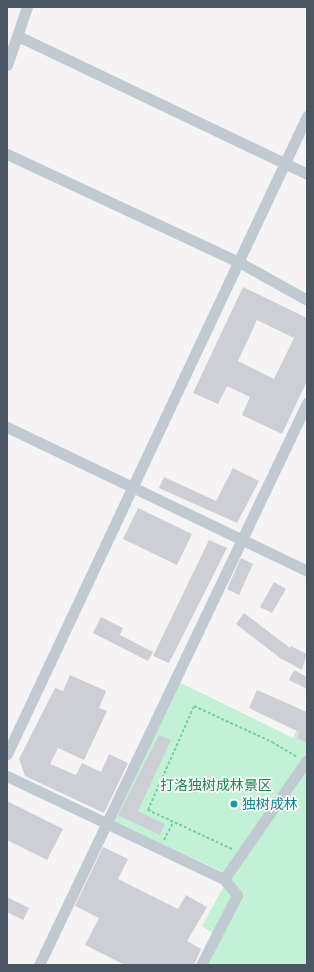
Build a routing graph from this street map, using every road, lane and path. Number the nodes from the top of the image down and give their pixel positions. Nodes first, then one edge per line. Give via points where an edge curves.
1 (27, 7) edge
2 (18, 36) junction
3 (7, 65) edge
4 (307, 116) edge
5 (7, 154) edge
6 (286, 164) junction
7 (307, 174) edge
8 (239, 262) junction
9 (307, 300) edge
10 (307, 403) edge
11 (7, 428) edge
12 (132, 488) junction
13 (242, 540) junction
14 (307, 571) edge
15 (7, 754) edge
16 (306, 761) edge
17 (7, 776) edge
18 (173, 822) junction
19 (108, 824) junction
20 (160, 848) junction
21 (241, 854) junction
22 (224, 879) junction
23 (39, 965) edge
24 (201, 965) edge

1 - 2 street
2 - 3 street
2 - 6 street
4 - 6 street
5 - 8 street
6 - 7 street
6 - 8 street
8 - 9 street
8 - 12 street
10 - 13 street
11 - 12 street
12 - 13 street
12 - 15 street
13 - 14 street
13 - 19 street
16 - 18 path via 272,742 194,706 148,810
16 - 21 street
17 - 19 street
18 - 20 path
18 - 21 path
19 - 20 street
19 - 23 street
20 - 22 street
21 - 22 street
22 - 24 street via 237,895

